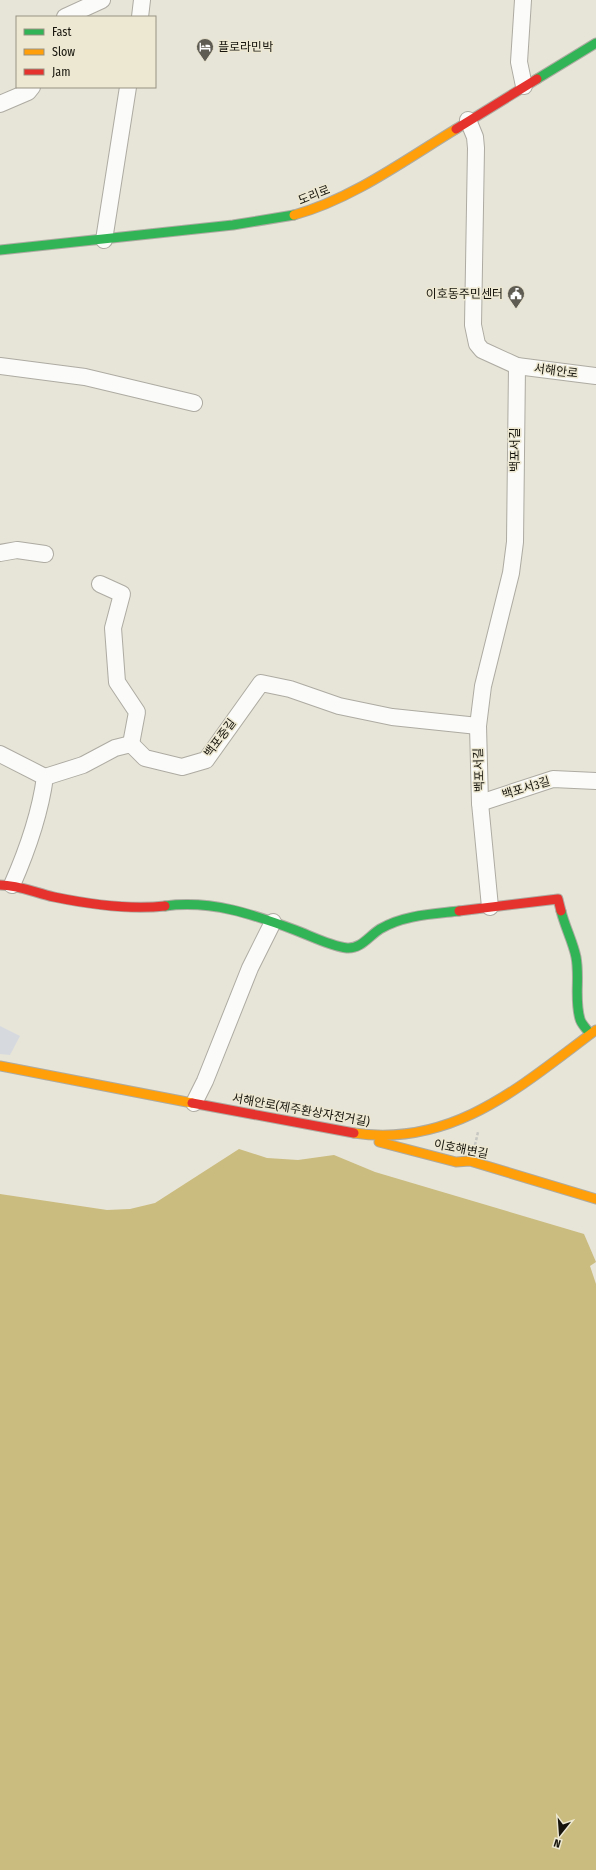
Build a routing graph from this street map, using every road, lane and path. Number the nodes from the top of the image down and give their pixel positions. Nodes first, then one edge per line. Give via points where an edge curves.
1 (102, 0) edge
2 (142, 0) edge
3 (523, 0) edge
4 (67, 16) edge
5 (140, 16) edge
6 (596, 43) edge
7 (524, 86) junction
8 (31, 88) edge
9 (128, 88) edge
10 (0, 104) edge
11 (468, 120) junction
12 (104, 240) junction
13 (0, 250) edge
14 (0, 366) edge
15 (517, 366) junction
16 (596, 376) edge
17 (194, 403) dead end
18 (0, 553) edge
19 (45, 554) dead end
20 (100, 584) dead end
21 (478, 726) junction
22 (131, 744) junction
23 (0, 754) edge
24 (45, 777) junction
25 (596, 781) edge
26 (480, 803) junction
27 (6, 885) edge
28 (490, 907) junction
29 (274, 922) junction
30 (593, 1032) edge
31 (0, 1066) edge
32 (194, 1103) junction
33 (344, 1132) junction
34 (460, 1152) dead end
35 (470, 1161) junction
36 (596, 1199) edge

1 - 4 street
2 - 5 street
3 - 7 street via 519,62
6 - 7 street, 도리로
7 - 11 street, 도리로
8 - 10 street via 28,92
9 - 12 street
11 - 12 street, 도리로 via 377,177 336,199 304,212 249,223
11 - 15 street via 475,137 476,148 474,335 482,350
12 - 13 street, 도리로
14 - 17 street via 85,377
15 - 16 street, 서해안로
15 - 21 street, 백포서길 via 515,542 511,573 483,686
18 - 19 street via 16,550
20 - 22 street via 122,594 113,628 117,682 136,712
21 - 22 street, 백포중길 via 392,717 339,706 290,689 261,683 206,760 182,767 145,758
21 - 26 street, 백포서길
22 - 24 street via 115,748 83,765
23 - 24 street
24 - 27 street via 22,861
25 - 26 street, 백포서3길 via 552,779
26 - 28 street, 백포서길
27 - 29 street via 55,897 117,906 145,908 213,904
28 - 29 street via 400,920 389,924 354,948 323,941
28 - 30 street via 558,899 580,977 580,1020
29 - 32 street via 250,968
30 - 33 street, 서해안로(제주환상자전거길) via 504,1098 440,1130 379,1136
31 - 32 street, 서해안로(제주환상자전거길)
32 - 33 street, 서해안로(제주환상자전거길)
33 - 35 street, 이호해변길 via 456,1162
34 - 35 street
35 - 36 street, 이호해변길

